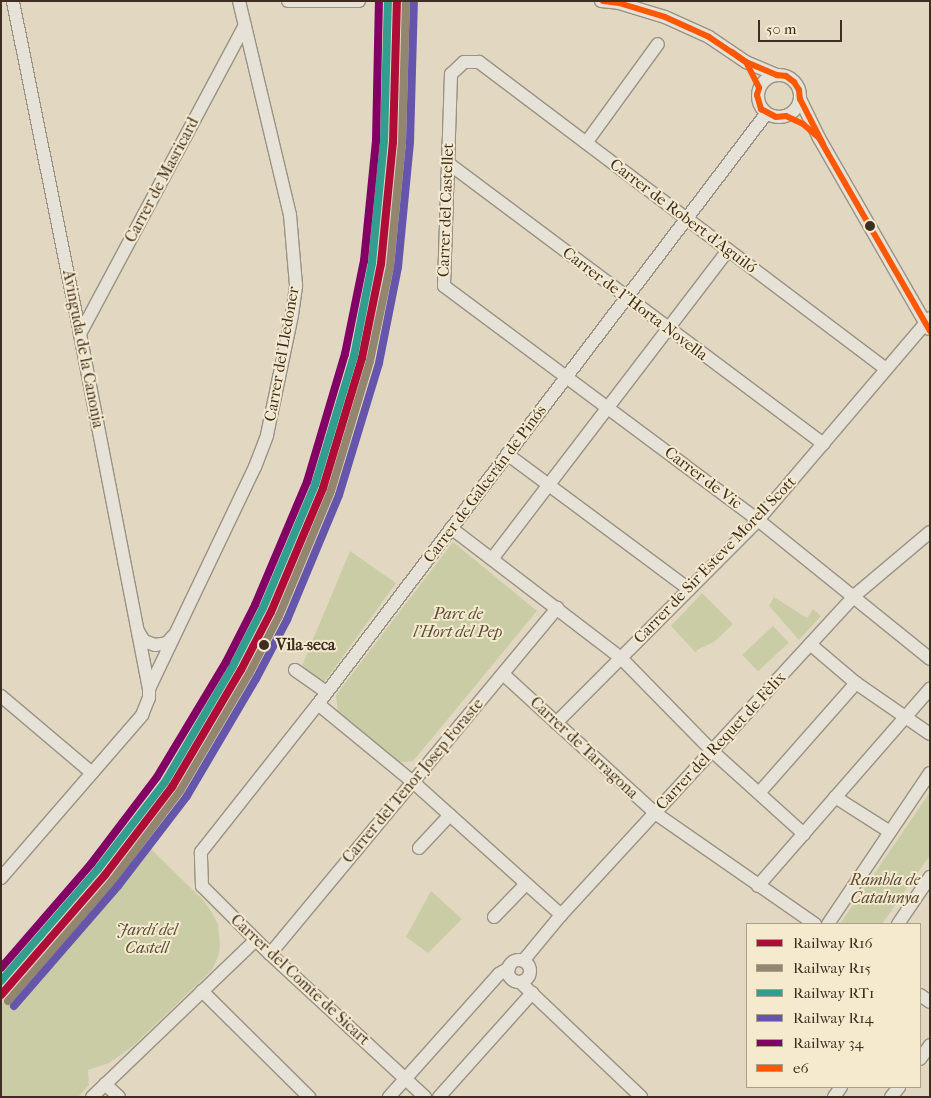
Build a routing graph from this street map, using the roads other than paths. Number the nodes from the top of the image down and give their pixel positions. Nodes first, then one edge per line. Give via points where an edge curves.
1 (239, 1) edge
2 (288, 1) edge
3 (359, 1) edge
4 (601, 1) edge
5 (15, 4) edge
6 (245, 26) junction
7 (658, 44) dead end
8 (479, 62) joint
9 (746, 62) junction
10 (777, 75) junction
11 (759, 88) junction
12 (800, 99) junction
13 (766, 114) junction
14 (786, 116) junction
15 (819, 138) junction
16 (586, 143) junction
17 (448, 163) junction
18 (686, 219) junction
19 (728, 250) junction
20 (627, 297) junction
21 (928, 324) edge
22 (668, 328) junction
23 (80, 334) junction
24 (886, 370) junction
25 (566, 377) junction
26 (608, 408) junction
27 (823, 444) junction
28 (508, 454) junction
29 (549, 485) junction
30 (758, 520) junction
31 (452, 528) junction
32 (930, 532) edge
33 (492, 559) junction
34 (689, 589) junction
35 (854, 596) junction
36 (557, 608) junction
37 (138, 631) junction
38 (176, 632) junction
39 (810, 644) junction
40 (621, 658) junction
41 (930, 659) edge
42 (295, 670) dead end
43 (503, 674) junction
44 (856, 683) junction
45 (149, 689) junction
46 (930, 689) edge
47 (326, 692) junction
48 (1, 696) edge
49 (318, 704) junction
50 (905, 717) junction
51 (556, 723) junction
52 (930, 734) edge
53 (712, 751) junction
54 (92, 773) junction
55 (930, 773) edge
56 (412, 782) junction
57 (759, 793) junction
58 (836, 797) junction
59 (655, 813) junction
60 (450, 815) junction
61 (890, 832) junction
62 (804, 834) junction
63 (419, 848) dead end
64 (201, 852) joint
65 (930, 877) edge
66 (1, 878) edge
67 (526, 884) junction
68 (758, 886) junction
69 (562, 915) junction
70 (494, 917) dead end
71 (814, 923) edge
72 (829, 923) edge
73 (899, 923) edge
74 (256, 940) junction
75 (270, 954) junction
76 (523, 961) junction
77 (509, 968) junction
78 (520, 982) junction
79 (202, 991) junction
80 (532, 993) junction
81 (930, 1045) edge
82 (921, 1058) edge
83 (405, 1078) junction
84 (105, 1084) junction
85 (92, 1097) edge
86 (119, 1097) edge
87 (309, 1097) edge
88 (389, 1097) edge
89 (425, 1097) edge
90 (439, 1097) edge
91 (641, 1097) edge

1 - 6 street, Carrer del Lledoner
2 - 3 street
4 - 9 street via 665,16 709,37
5 - 23 street, Avinguda de la Canonja
6 - 23 street, Carrer de Masricard
6 - 38 street, Carrer del Lledoner via 290,215 296,285 267,435 255,467
7 - 16 street
8 - 16 street, Carrer de Robert d'Aguiló
8 - 17 street, Carrer del Castellet via 464,62 451,74
9 - 10 street
9 - 11 street
10 - 11 street via 766,79
10 - 12 street via 786,76 794,82
11 - 13 street via 758,102
12 - 14 street via 795,110
12 - 15 street
13 - 14 street
13 - 18 street, Carrer de Galcerán de Pinós
14 - 15 street via 803,124
15 - 21 street
16 - 18 street, Carrer de Robert d'Aguiló
17 - 20 street, Carrer de l''Horta Novella
17 - 25 street, Carrer del Castellet via 444,286
18 - 19 street, Carrer de Robert d'Aguiló
18 - 20 street, Carrer de Galcerán de Pinós
19 - 22 street
19 - 24 street, Carrer de Robert d'Aguiló
20 - 22 street, Carrer de l''Horta Novella
20 - 25 street, Carrer de Galcerán de Pinós
21 - 24 street, Carrer de Sir Esteve Morell Scott
22 - 26 street
22 - 27 street, Carrer de l''Horta Novella
23 - 37 street, Avinguda de la Canonja
24 - 27 street, Carrer de Sir Esteve Morell Scott
25 - 26 street, Carrer de Vic
25 - 28 street, Carrer de Galcerán de Pinós
26 - 29 street
26 - 30 street, Carrer de Vic
27 - 30 street, Carrer de Sir Esteve Morell Scott
28 - 29 street
28 - 31 street, Carrer de Galcerán de Pinós
29 - 33 street
29 - 34 street
30 - 34 street, Carrer de Sir Esteve Morell Scott
30 - 35 street, Carrer de Vic
31 - 33 street
31 - 47 street, Carrer de Galcerán de Pinós
32 - 35 street, Carrer del Requet de Fèlix
33 - 36 street
34 - 40 street, Carrer de Sir Esteve Morell Scott
35 - 39 street, Carrer del Requet de Fèlix
35 - 41 street, Carrer de Vic
36 - 40 street
36 - 43 street, Carrer del Tenor Josep Foraste
37 - 38 street via 144,640 155,645 167,643
37 - 45 street, Avinguda de la Canonja
38 - 45 street, Carrer del Lledoner
39 - 44 street
39 - 53 street, Carrer del Requet de Fèlix
40 - 51 street, Carrer de Sir Esteve Morell Scott
40 - 53 street
42 - 47 street
43 - 51 street, Carrer de Tarragona
43 - 56 street, Carrer del Tenor Josep Foraste
44 - 50 street
44 - 57 street
45 - 54 street via 142,715
46 - 50 street
47 - 49 street, Carrer de Galcerán de Pinós
48 - 54 street
49 - 56 street
49 - 64 street, Carrer de Galcerán de Pinós
50 - 52 street
50 - 58 street
51 - 59 street, Carrer de Tarragona
53 - 57 street
53 - 59 street, Carrer del Requet de Fèlix
54 - 66 street
55 - 61 street
56 - 60 street
56 - 75 street, Carrer del Tenor Josep Foraste
57 - 62 street
58 - 61 street
58 - 62 street
59 - 68 street, Carrer de Tarragona
59 - 69 street, Carrer del Requet de Fèlix
60 - 63 street
60 - 67 street
61 - 72 street
62 - 68 street
64 - 74 street, Carrer del Comte de Sicart via 202,886
65 - 73 street
67 - 69 street
67 - 70 street
68 - 71 street, Carrer de Tarragona
69 - 76 street, Carrer del Requet de Fèlix
74 - 75 street, Carrer del Comte de Sicart
74 - 79 street
75 - 83 street, Carrer del Comte de Sicart
76 - 77 street via 513,963
76 - 78 street via 530,973
77 - 78 street via 511,978
77 - 83 street via 499,974
78 - 80 street
79 - 84 street
79 - 87 street
80 - 90 street
80 - 91 street
81 - 82 street
83 - 88 street
83 - 89 street, Carrer del Comte de Sicart
84 - 85 street
84 - 86 street

